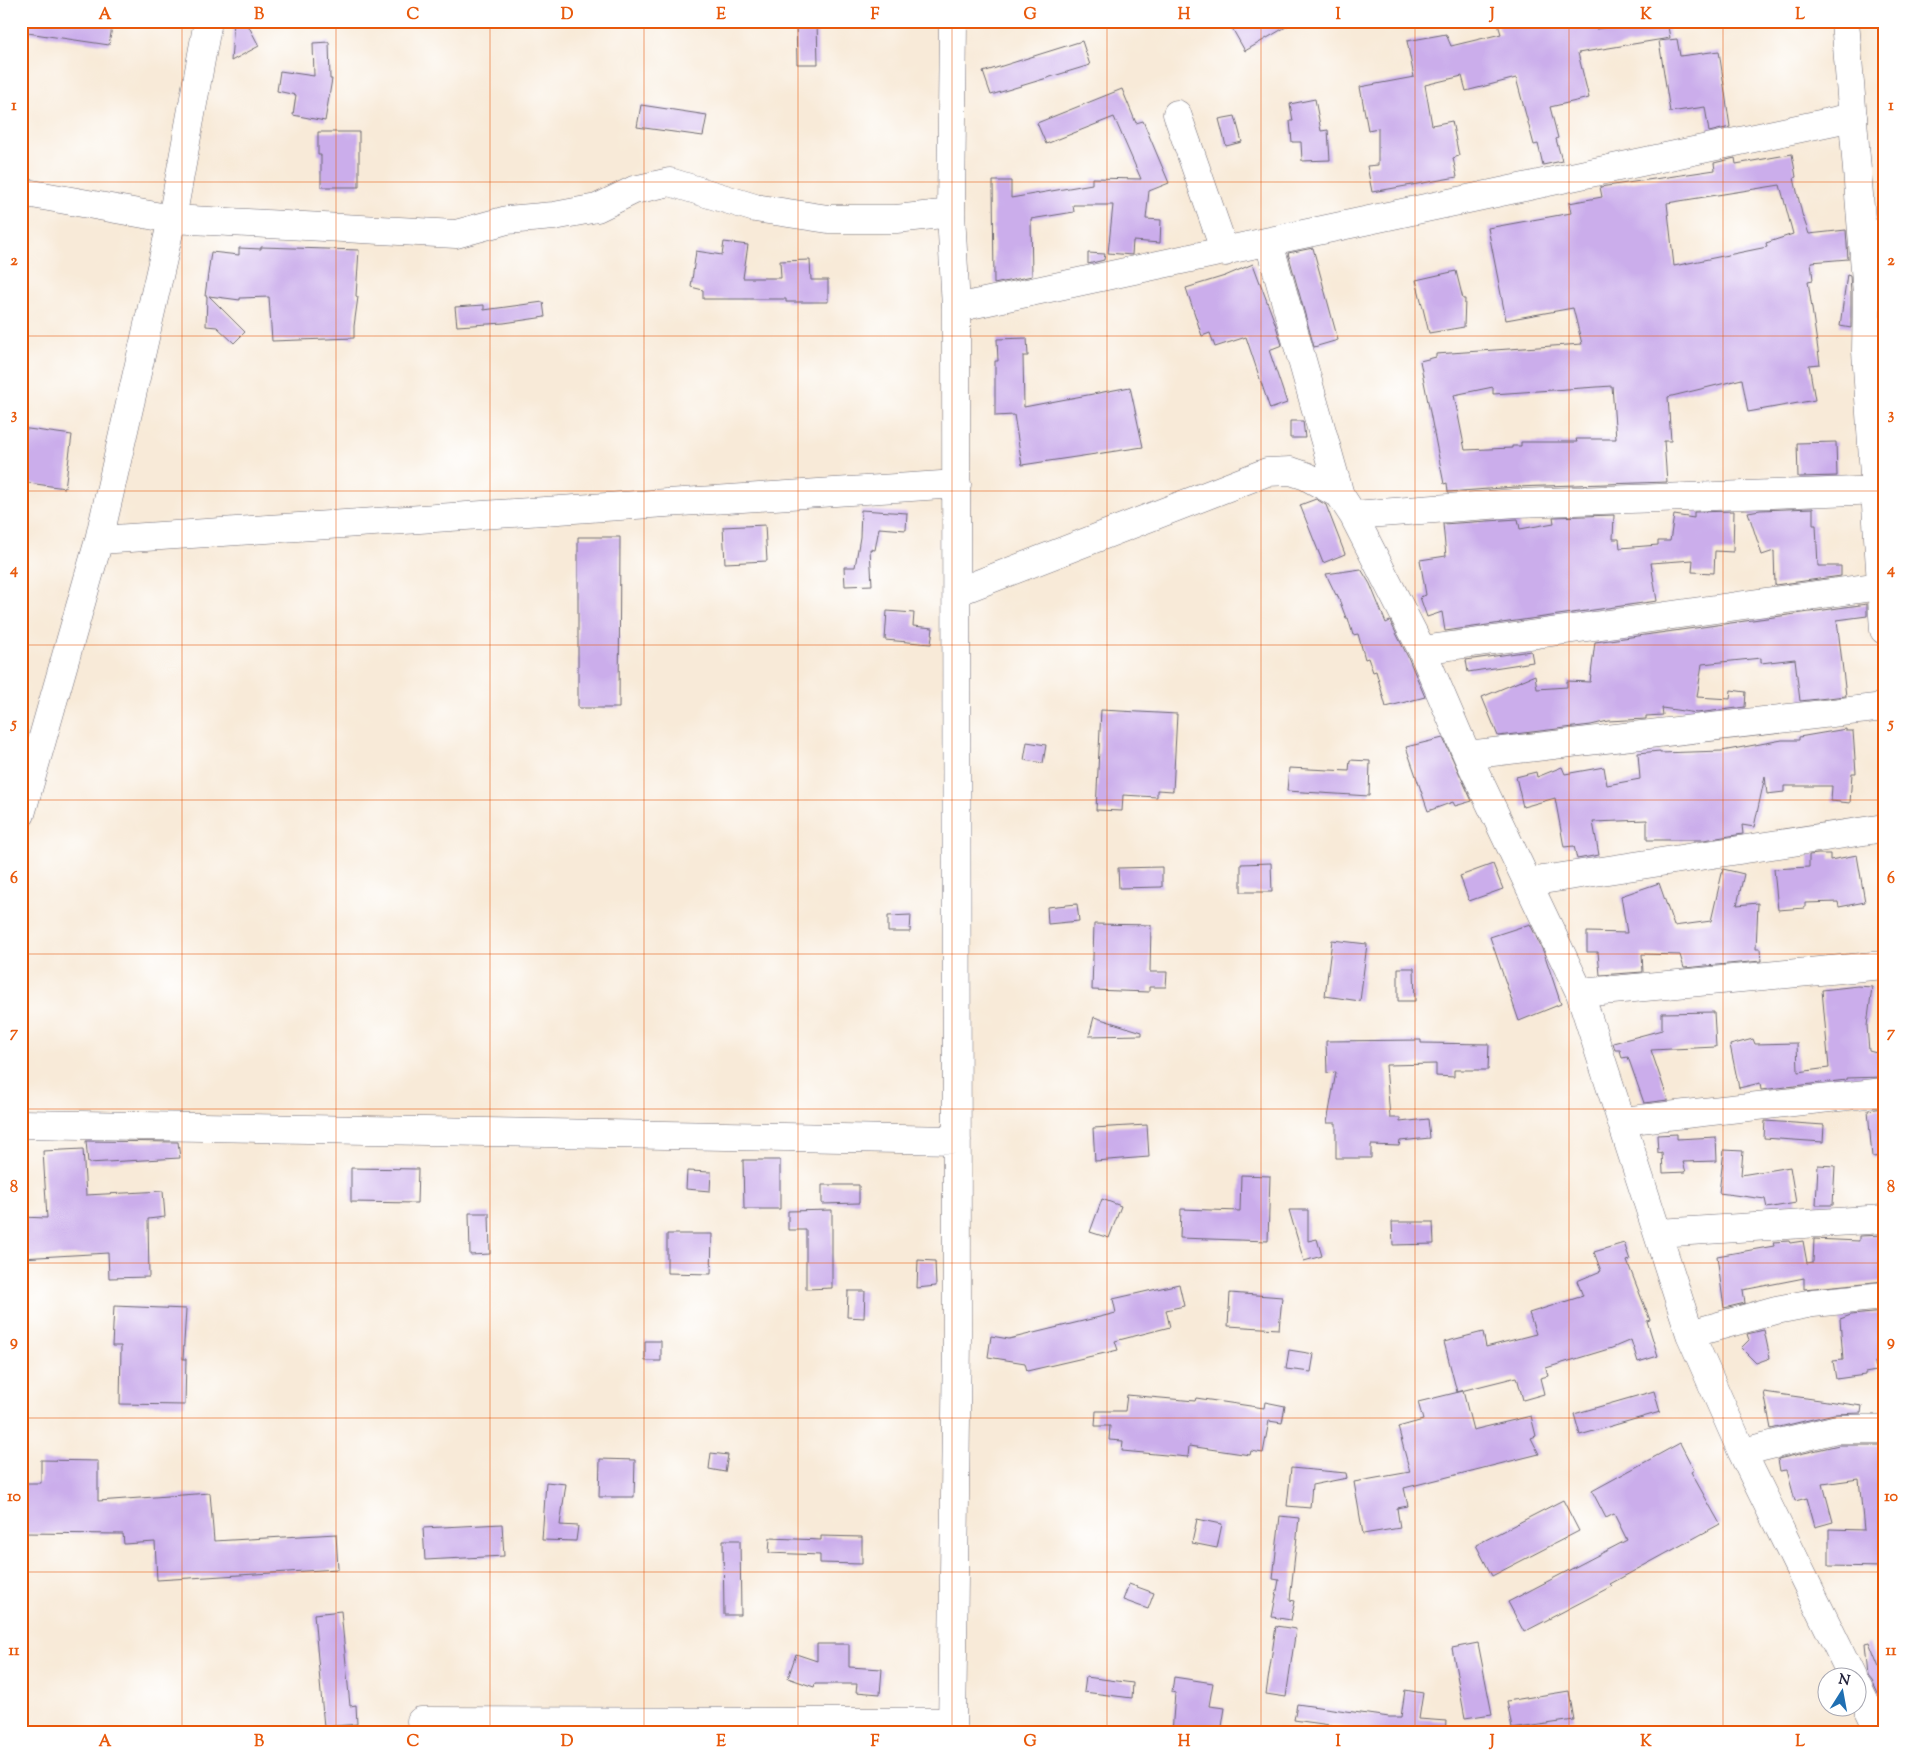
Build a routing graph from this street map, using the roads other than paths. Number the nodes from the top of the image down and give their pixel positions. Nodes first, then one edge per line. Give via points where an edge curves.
1 (208, 21) edge
2 (953, 21) edge
3 (1845, 21) edge
4 (1177, 114) dead end
5 (1853, 117) junction
6 (21, 192) edge
7 (951, 213) junction
8 (172, 219) junction
9 (1873, 234) edge
10 (1269, 243) junction
11 (1225, 252) junction
12 (956, 308) junction
13 (1875, 351) edge
14 (1332, 467) junction
15 (1306, 476) junction
16 (957, 484) junction
17 (1879, 490) edge
18 (1347, 505) junction
19 (99, 540) junction
20 (1880, 586) junction
21 (956, 592) junction
22 (1884, 630) edge
23 (1422, 650) junction
24 (1884, 707) edge
25 (1467, 754) junction
26 (21, 814) edge
27 (1884, 828) edge
28 (1529, 882) junction
29 (1884, 965) edge
30 (1580, 994) junction
31 (1884, 1092) edge
32 (1622, 1121) junction
33 (21, 1124) edge
34 (956, 1140) junction
35 (1884, 1219) edge
36 (1658, 1233) junction
37 (1884, 1296) edge
38 (1690, 1334) junction
39 (1884, 1428) edge
40 (1742, 1452) junction
41 (1847, 1666) edge
42 (1868, 1708) edge
43 (421, 1721) dead end
44 (952, 1727) edge
45 (1880, 1733) edge

1 - 8 street
2 - 7 street
3 - 5 street
4 - 11 street
5 - 9 street
5 - 10 street
6 - 8 street
7 - 8 street via 896,219 828,219 755,208 670,182 634,190 597,208 507,220 456,234
7 - 12 street
8 - 19 street
9 - 13 street via 1867,294
10 - 11 street
10 - 14 street
11 - 12 street
12 - 16 street
13 - 17 street
14 - 15 street
14 - 18 street
15 - 18 street
15 - 21 street via 1291,471 1267,472
16 - 19 street
16 - 21 street
17 - 18 street via 1516,503
17 - 20 street
18 - 23 street
19 - 26 street
20 - 22 street
20 - 23 street
21 - 34 street
23 - 25 street
24 - 25 street
25 - 28 street
27 - 28 street
28 - 30 street
29 - 30 street
30 - 32 street
31 - 32 street
32 - 36 street
33 - 34 street
34 - 44 street
35 - 36 street
36 - 38 street
37 - 38 street via 1776,1310
38 - 40 street
39 - 40 street via 1837,1429
40 - 41 street
42 - 45 street
43 - 44 street

